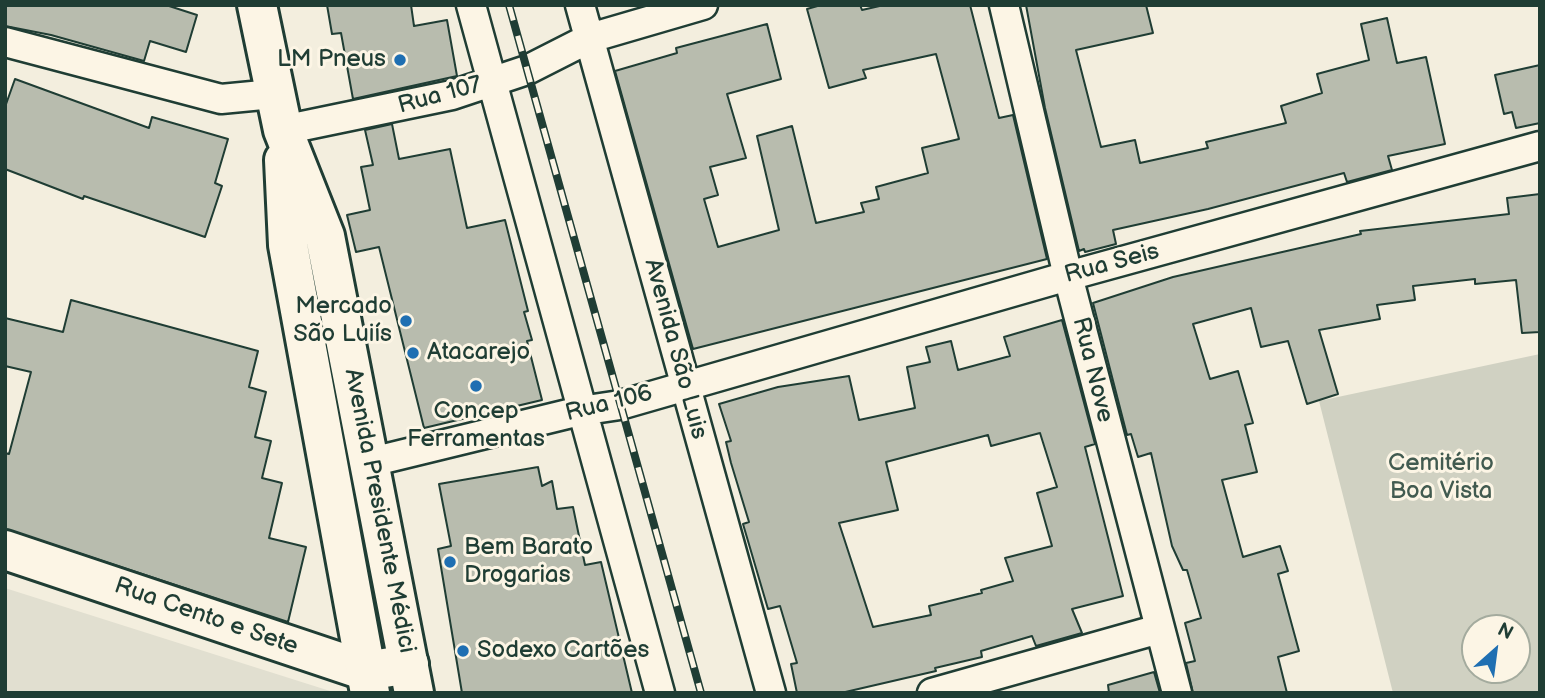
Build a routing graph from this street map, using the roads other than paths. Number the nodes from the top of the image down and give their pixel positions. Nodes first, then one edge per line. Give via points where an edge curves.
1 (257, 5) edge
2 (471, 5) edge
3 (580, 5) edge
4 (703, 5) edge
5 (1004, 5) edge
6 (590, 38) junction
7 (5, 42) edge
8 (493, 82) junction
9 (278, 112) junction
10 (1540, 146) edge
11 (1068, 276) junction
12 (684, 384) junction
13 (580, 411) junction
14 (371, 462) junction
15 (5, 550) edge
16 (1159, 629) junction
17 (411, 678) edge
18 (368, 682) edge
19 (660, 693) edge
20 (771, 693) edge
21 (932, 693) edge
22 (1177, 693) edge

1 - 9 main road, Avenida Presidente Médici
2 - 8 street
3 - 6 street, Avenida São Luis
4 - 6 street, Rua 107
5 - 11 street, Rua Nove
6 - 8 street, Rua 107
6 - 12 street, Avenida São Luis
7 - 9 street, Rua 107
8 - 9 street, Rua 107 via 404,106
8 - 13 street
9 - 14 main road, Avenida Presidente Médici via 325,236
9 - 18 main road, Avenida Presidente Médici via 288,245
10 - 11 street, Rua Seis
11 - 12 street, Rua Seis
11 - 16 street, Rua Nove
12 - 13 street, Rua 106 via 620,405
12 - 20 street, Avenida São Luis
13 - 14 street, Rua 106
13 - 19 street
14 - 17 main road, Avenida Presidente Médici
15 - 18 main road, Rua Cento e Sete
16 - 21 street
16 - 22 street, Rua Nove
17 - 18 main road, Rua Cento e Sete

